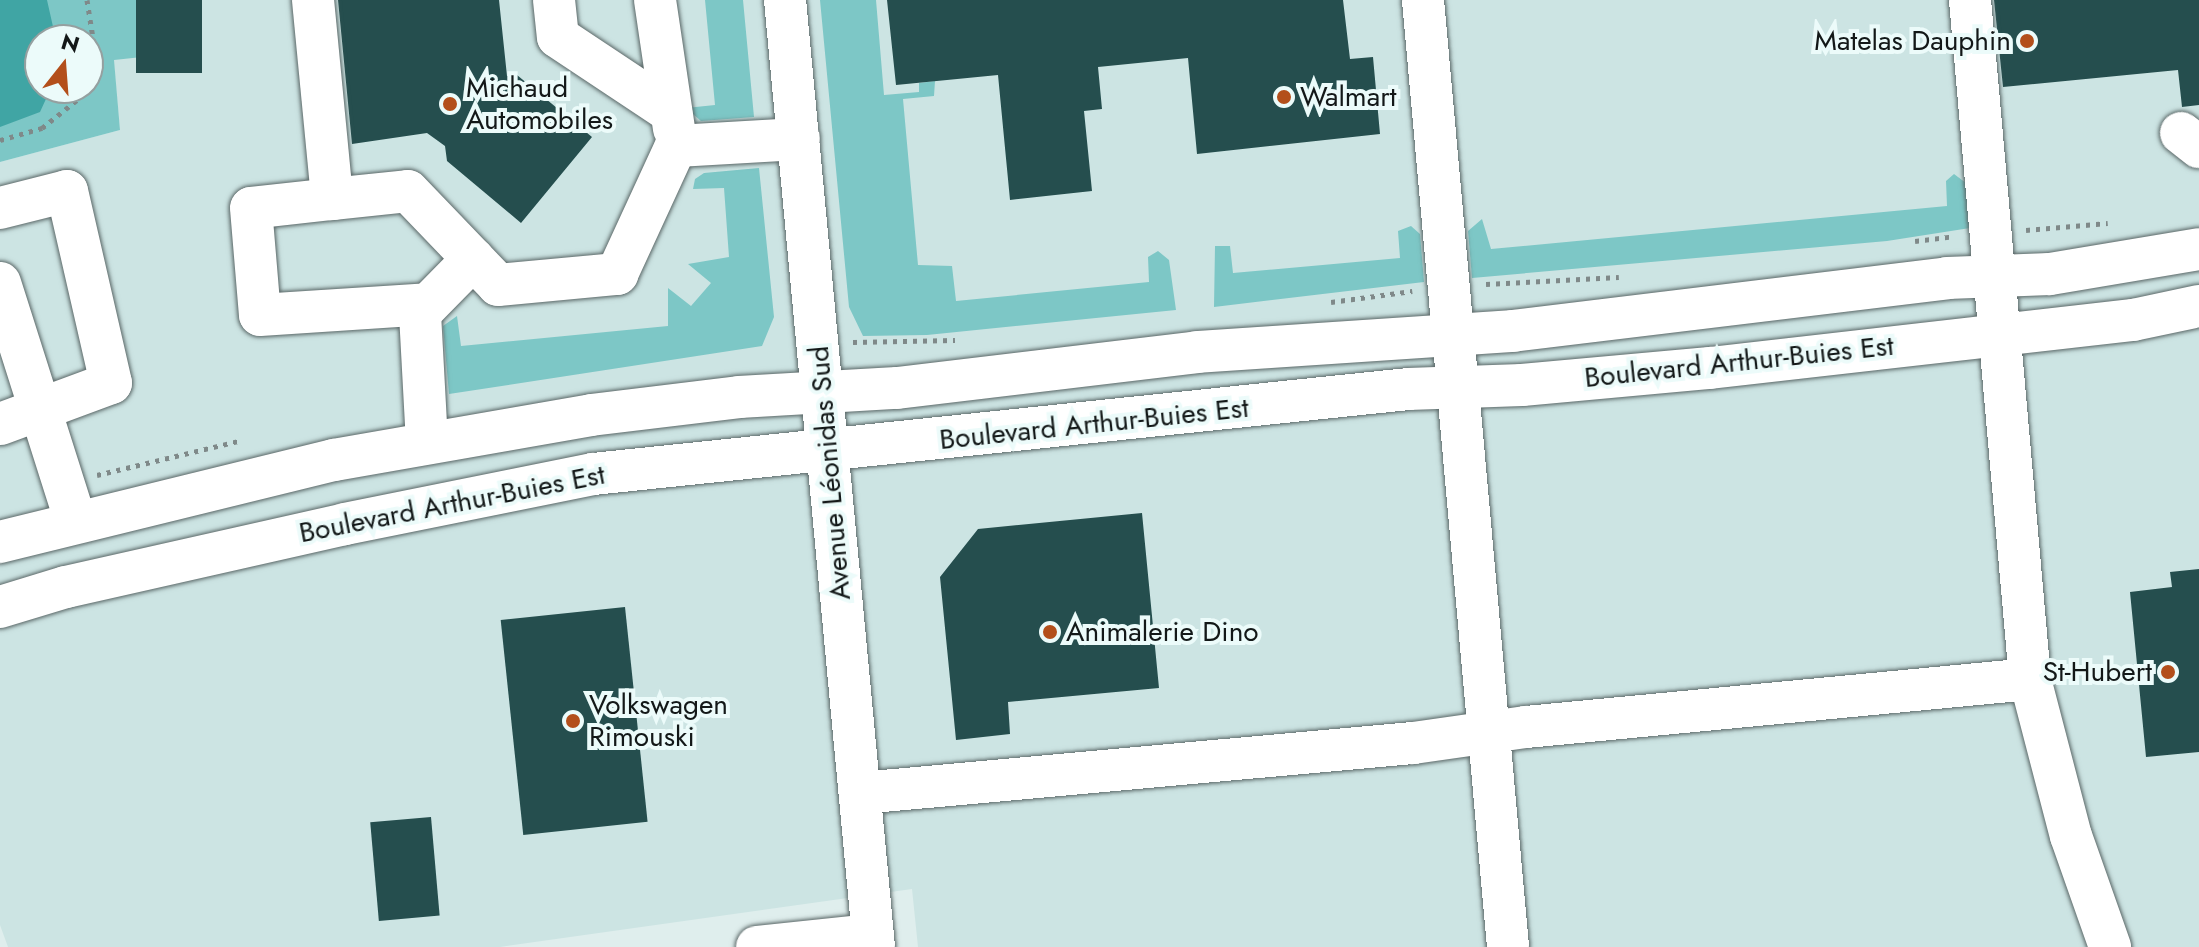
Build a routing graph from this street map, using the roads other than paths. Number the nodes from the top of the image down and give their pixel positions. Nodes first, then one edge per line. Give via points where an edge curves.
1 (313, 0) edge
2 (554, 0) edge
3 (655, 0) edge
4 (785, 0) edge
5 (1423, 0) edge
6 (1970, 0) edge
7 (674, 129) junction
8 (799, 139) junction
9 (332, 199) junction
10 (0, 208) edge
11 (2199, 249) edge
12 (473, 259) junction
13 (1994, 278) junction
14 (0, 283) edge
15 (428, 304) junction
16 (2199, 306) edge
17 (1451, 332) junction
18 (1998, 335) junction
19 (1458, 387) junction
20 (823, 392) junction
21 (42, 410) junction
22 (0, 424) edge
23 (427, 443) junction
24 (827, 451) junction
25 (76, 522) junction
26 (0, 542) edge
27 (0, 607) edge
28 (2030, 679) junction
29 (1490, 733) junction
30 (861, 793) junction
31 (873, 941) edge
32 (757, 947) edge
33 (1508, 947) edge
34 (2110, 947) edge

1 - 9 street
2 - 7 street via 558,37
3 - 7 street
4 - 8 street, Avenue Léonidas Sud
5 - 17 street
6 - 13 street
7 - 8 street
7 - 12 street via 617,274 498,285
8 - 20 street, Avenue Léonidas Sud
9 - 12 street via 408,191
9 - 15 street via 251,208 260,315
10 - 21 street via 67,191 111,383
11 - 13 street, Boulevard Arthur-Buies Est
12 - 15 street
13 - 17 street, Boulevard Arthur-Buies Est via 1947,278 1512,331
13 - 18 street
14 - 21 street
15 - 23 street via 420,313
16 - 18 street, Boulevard Arthur-Buies Est via 2133,320
17 - 19 street
17 - 20 street, Boulevard Arthur-Buies Est via 1197,352
18 - 19 street, Boulevard Arthur-Buies Est via 1710,368
18 - 28 street
19 - 24 street, Boulevard Arthur-Buies Est
19 - 29 street
20 - 23 street, Boulevard Arthur-Buies Est via 591,415
20 - 24 street, Avenue Léonidas Sud
21 - 22 street
21 - 25 street
23 - 25 street, Boulevard Arthur-Buies Est
24 - 27 street, Boulevard Arthur-Buies Est via 593,474 345,524 66,587
24 - 30 street, Avenue Léonidas Sud
25 - 26 street, Boulevard Arthur-Buies Est
28 - 29 street
28 - 34 street via 2071,836
29 - 30 street
29 - 33 street
30 - 31 street, Avenue Léonidas Sud
31 - 32 street

